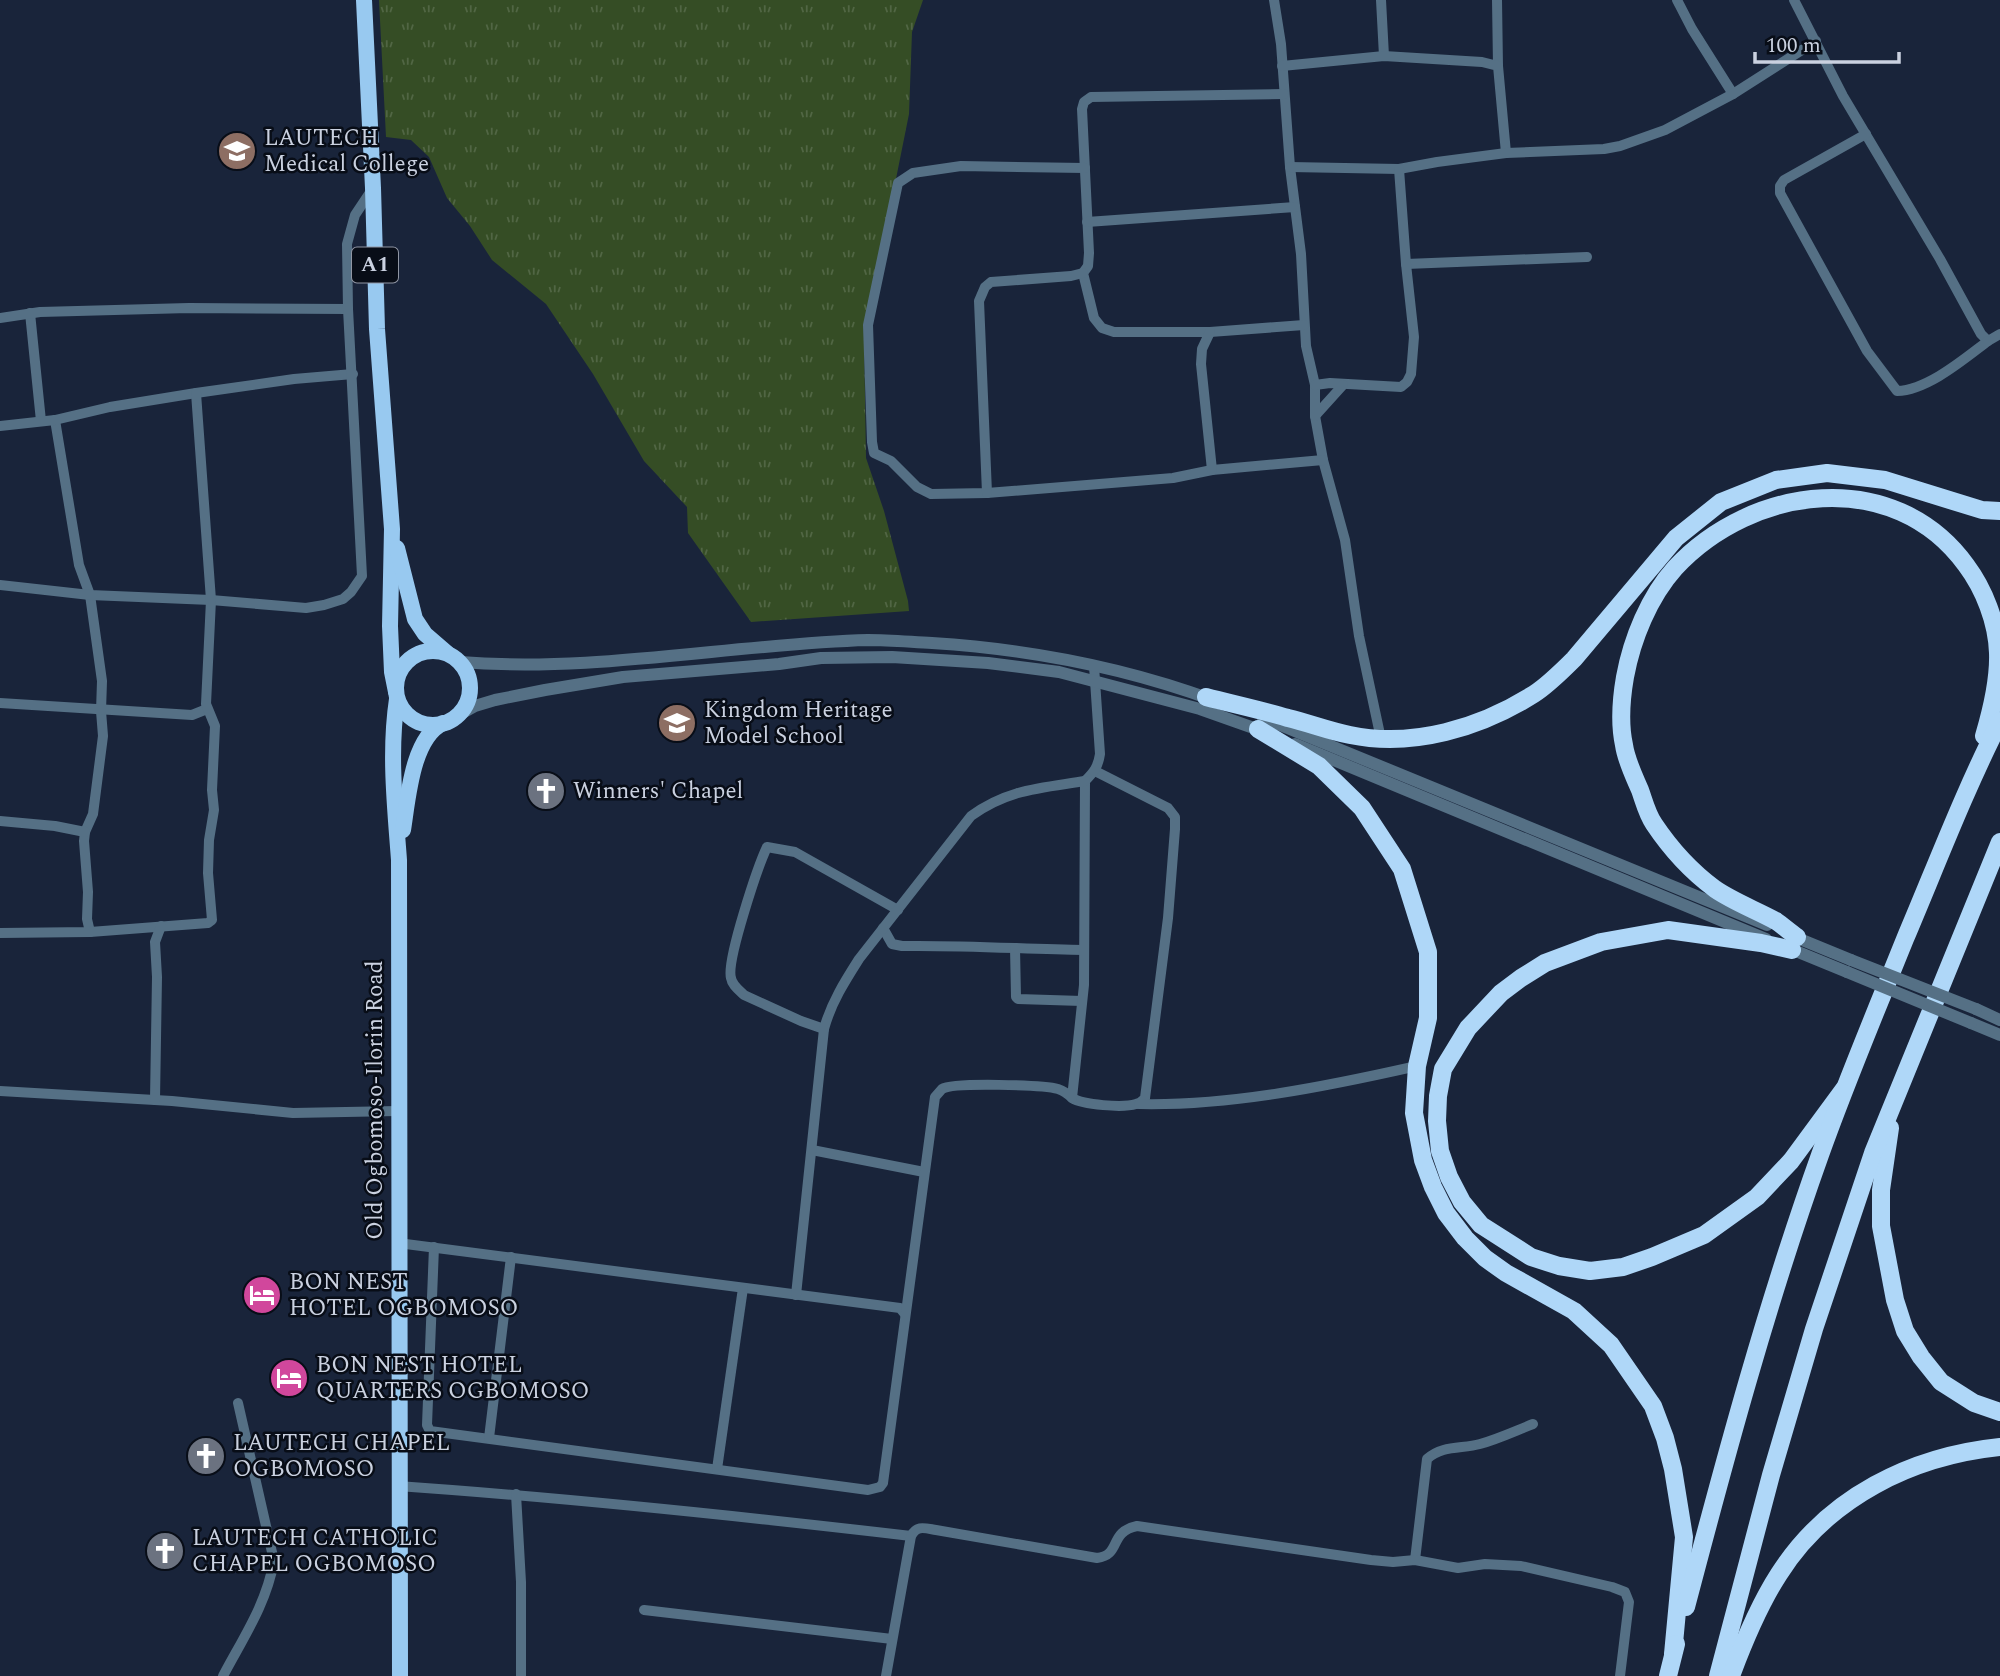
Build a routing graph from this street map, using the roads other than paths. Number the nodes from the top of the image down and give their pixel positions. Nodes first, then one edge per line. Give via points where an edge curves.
1 (364, 0) edge
2 (1274, 0) edge
3 (1381, 0) edge
4 (1497, 0) edge
5 (1677, 0) edge
6 (1794, 0) edge
7 (1816, 41) junction
8 (1384, 56) junction
9 (1282, 66) junction
10 (1498, 66) junction
11 (1283, 94) junction
12 (1733, 94) junction
13 (1866, 134) junction
14 (1506, 153) junction
15 (1290, 167) junction
16 (1085, 168) junction
17 (1399, 169) junction
18 (373, 188) junction
19 (1295, 207) junction
20 (1087, 222) junction
21 (1587, 257) dead end
22 (1406, 264) junction
23 (1083, 273) junction
24 (348, 309) junction
25 (30, 313) junction
26 (0, 318) edge
27 (1304, 325) junction
28 (1210, 332) junction
29 (2000, 334) edge
30 (1987, 341) junction
31 (353, 374) junction
32 (1315, 385) junction
33 (1343, 385) junction
34 (196, 393) junction
35 (1315, 416) junction
36 (55, 420) junction
37 (41, 421) junction
38 (0, 426) edge
39 (1323, 460) junction
40 (1212, 470) junction
41 (987, 493) junction
42 (2000, 511) edge
43 (392, 529) junction
44 (0, 585) edge
45 (90, 595) junction
46 (211, 600) junction
47 (892, 640) junction
48 (779, 646) junction
49 (892, 657) junction
50 (454, 658) junction
51 (779, 663) junction
52 (1094, 666) junction
53 (1096, 680) junction
54 (396, 695) junction
55 (1206, 697) junction
56 (0, 704) edge
57 (207, 709) junction
58 (101, 711) junction
59 (451, 719) junction
60 (2000, 721) edge
61 (1258, 729) junction
62 (1381, 738) junction
63 (1095, 771) junction
64 (1973, 774) junction
65 (1085, 781) junction
66 (0, 821) edge
67 (85, 832) junction
68 (2000, 842) edge
69 (399, 860) junction
70 (898, 910) junction
71 (161, 926) junction
72 (883, 928) junction
73 (90, 932) junction
74 (0, 933) edge
75 (1795, 944) junction
76 (1015, 948) junction
77 (1084, 950) junction
78 (1849, 966) junction
79 (1082, 1001) junction
80 (2000, 1020) edge
81 (824, 1028) junction
82 (2000, 1035) edge
83 (1417, 1066) junction
84 (1844, 1089) junction
85 (0, 1091) edge
86 (1072, 1098) junction
87 (155, 1100) junction
88 (1893, 1101) junction
89 (1139, 1104) junction
90 (398, 1111) junction
91 (812, 1150) junction
92 (924, 1172) junction
93 (398, 1242) junction
94 (434, 1247) junction
95 (511, 1257) junction
96 (743, 1288) junction
97 (796, 1295) junction
98 (905, 1314) junction
99 (238, 1403) dead end
100 (2000, 1412) edge
101 (1532, 1424) dead end
102 (489, 1438) junction
103 (2000, 1447) edge
104 (717, 1469) junction
105 (398, 1486) junction
106 (516, 1494) junction
107 (911, 1536) junction
108 (1415, 1560) junction
109 (644, 1610) dead end
110 (892, 1639) junction
111 (1673, 1654) junction
112 (223, 1676) edge
113 (400, 1676) edge
114 (521, 1676) edge
115 (886, 1676) edge
116 (1620, 1676) edge
117 (1668, 1676) edge
118 (1718, 1676) edge
119 (1731, 1676) edge

1 - 18 highway, A1
2 - 9 street
3 - 8 street
4 - 10 street
5 - 12 street
6 - 7 street
7 - 12 street
7 - 13 street
8 - 9 street
8 - 10 street
9 - 11 street
10 - 14 street
11 - 15 street
11 - 16 street via 1091,97 1082,109
12 - 14 street via 1665,130 1620,146
13 - 30 street
13 - 30 street via 1784,180 1780,193 1867,351 1896,391 1906,391 1953,368
14 - 17 street
15 - 17 street
15 - 19 street
16 - 20 street
16 - 41 street via 961,166 913,173 895,192 868,325 874,453 931,494
17 - 22 street
18 - 24 street via 355,215 347,244
18 - 43 highway, A1 via 377,329
19 - 20 street
19 - 27 street
20 - 23 street via 1088,266
21 - 22 street
22 - 33 street via 1414,337 1407,382 1401,387
23 - 28 street via 1094,318 1102,328 1114,332
23 - 41 street via 992,282 979,301
24 - 25 street
24 - 31 street
25 - 26 street
25 - 37 street
27 - 28 street
27 - 32 street
28 - 40 street via 1201,364
29 - 30 street
31 - 34 street
31 - 46 street via 362,576 343,599 315,606
32 - 33 street
32 - 35 street
33 - 35 street
34 - 36 street
34 - 46 street
35 - 39 street
36 - 37 street
36 - 45 street via 79,565
37 - 38 street
39 - 40 street
39 - 62 street via 1345,540
40 - 41 street via 1173,478
42 - 62 highway via 1982,510 1885,480 1827,473 1776,480 1721,502 1676,538 1574,659 1535,694 1492,717 1453,730 1410,739
43 - 50 highway, A1 via 415,619 425,634
43 - 54 highway, A1 via 390,626
44 - 45 street
45 - 46 street
45 - 58 street via 102,681
46 - 57 street
47 - 48 street
47 - 49 street
47 - 52 street via 975,645
48 - 50 street via 548,665 494,665
48 - 51 street
49 - 51 street
49 - 53 street via 988,663
50 - 54 highway via 437,651 411,657 397,678
50 - 59 highway via 467,672 470,684 464,708
51 - 59 street via 623,677 545,690 475,706
52 - 53 street
52 - 55 street
53 - 61 street
53 - 63 street via 1100,754
54 - 59 highway via 408,716 417,721 437,724
54 - 69 highway, A1 via 393,765
55 - 62 highway via 1351,735
55 - 75 street
56 - 58 street
57 - 58 street via 192,715
57 - 71 street via 215,726 208,873 212,920
58 - 67 street via 103,736 95,801
59 - 69 highway, A1 via 432,731 418,758
60 - 64 highway
61 - 75 street
61 - 83 highway via 1319,766 1362,808 1402,869 1428,952 1428,1018
63 - 65 street
63 - 89 street via 1168,808 1175,817 1168,918 1145,1098
64 - 75 highway via 1996,688 1998,652 1993,619 1977,580 1952,546 1910,514 1869,500 1791,501 1744,516 1684,559 1654,598 1634,640 1622,697 1624,747 1651,821 1670,846 1716,889 1778,922
64 - 84 highway
65 - 70 street via 1011,794 987,804 971,816
65 - 77 street
66 - 67 street
67 - 73 street
68 - 88 highway
69 - 90 highway, Old Ogbomoso-Ilorin Road / A1
70 - 72 street
70 - 81 street via 794,852 767,847 734,946 730,978 744,995
71 - 73 street
71 - 87 street via 155,942
72 - 76 street via 892,944
72 - 81 street via 843,984
73 - 74 street
75 - 78 street
75 - 84 highway via 1668,930 1601,942 1545,963 1521,978 1468,1028 1443,1069 1437,1121 1448,1177 1461,1202 1481,1224 1531,1257 1590,1271 1623,1267 1704,1235 1757,1197 1791,1161
76 - 77 street
76 - 79 street via 1018,999
77 - 79 street
78 - 80 street, bridge
78 - 82 street, bridge
79 - 86 street
81 - 91 street
83 - 89 street via 1231,1100
83 - 111 highway via 1417,1135 1446,1213 1485,1258 1574,1311 1602,1336 1653,1406 1673,1469 1684,1537
84 - 111 highway via 1769,1307
85 - 87 street
86 - 89 street via 1083,1103
86 - 92 street via 1050,1087 942,1089 935,1097
87 - 90 street via 293,1113
88 - 100 highway via 1881,1226 1905,1331 1941,1382 1974,1403
88 - 118 highway via 1814,1329
90 - 93 highway, Old Ogbomoso-Ilorin Road / A1
91 - 92 street
91 - 97 street
92 - 98 street
93 - 94 street
93 - 105 highway, Old Ogbomoso-Ilorin Road / A1
94 - 95 street
94 - 102 street via 427,1425 437,1433
95 - 96 street
95 - 102 street
96 - 97 street
96 - 104 street
97 - 98 street via 900,1308
98 - 104 street via 880,1487 868,1490
99 - 112 street via 274,1561 270,1586
101 - 108 street via 1427,1459
102 - 104 street
103 - 119 highway via 1928,1461 1893,1475 1832,1515 1779,1574
105 - 106 street
105 - 113 highway, Old Ogbomoso-Ilorin Road / A1
106 - 107 street
106 - 114 street
107 - 108 street via 920,1527 1097,1558 1112,1551 1126,1528 1137,1526 1361,1559
107 - 110 street
108 - 116 street via 1458,1568 1521,1566 1625,1592 1629,1612
109 - 110 street
110 - 115 street
111 - 117 highway

